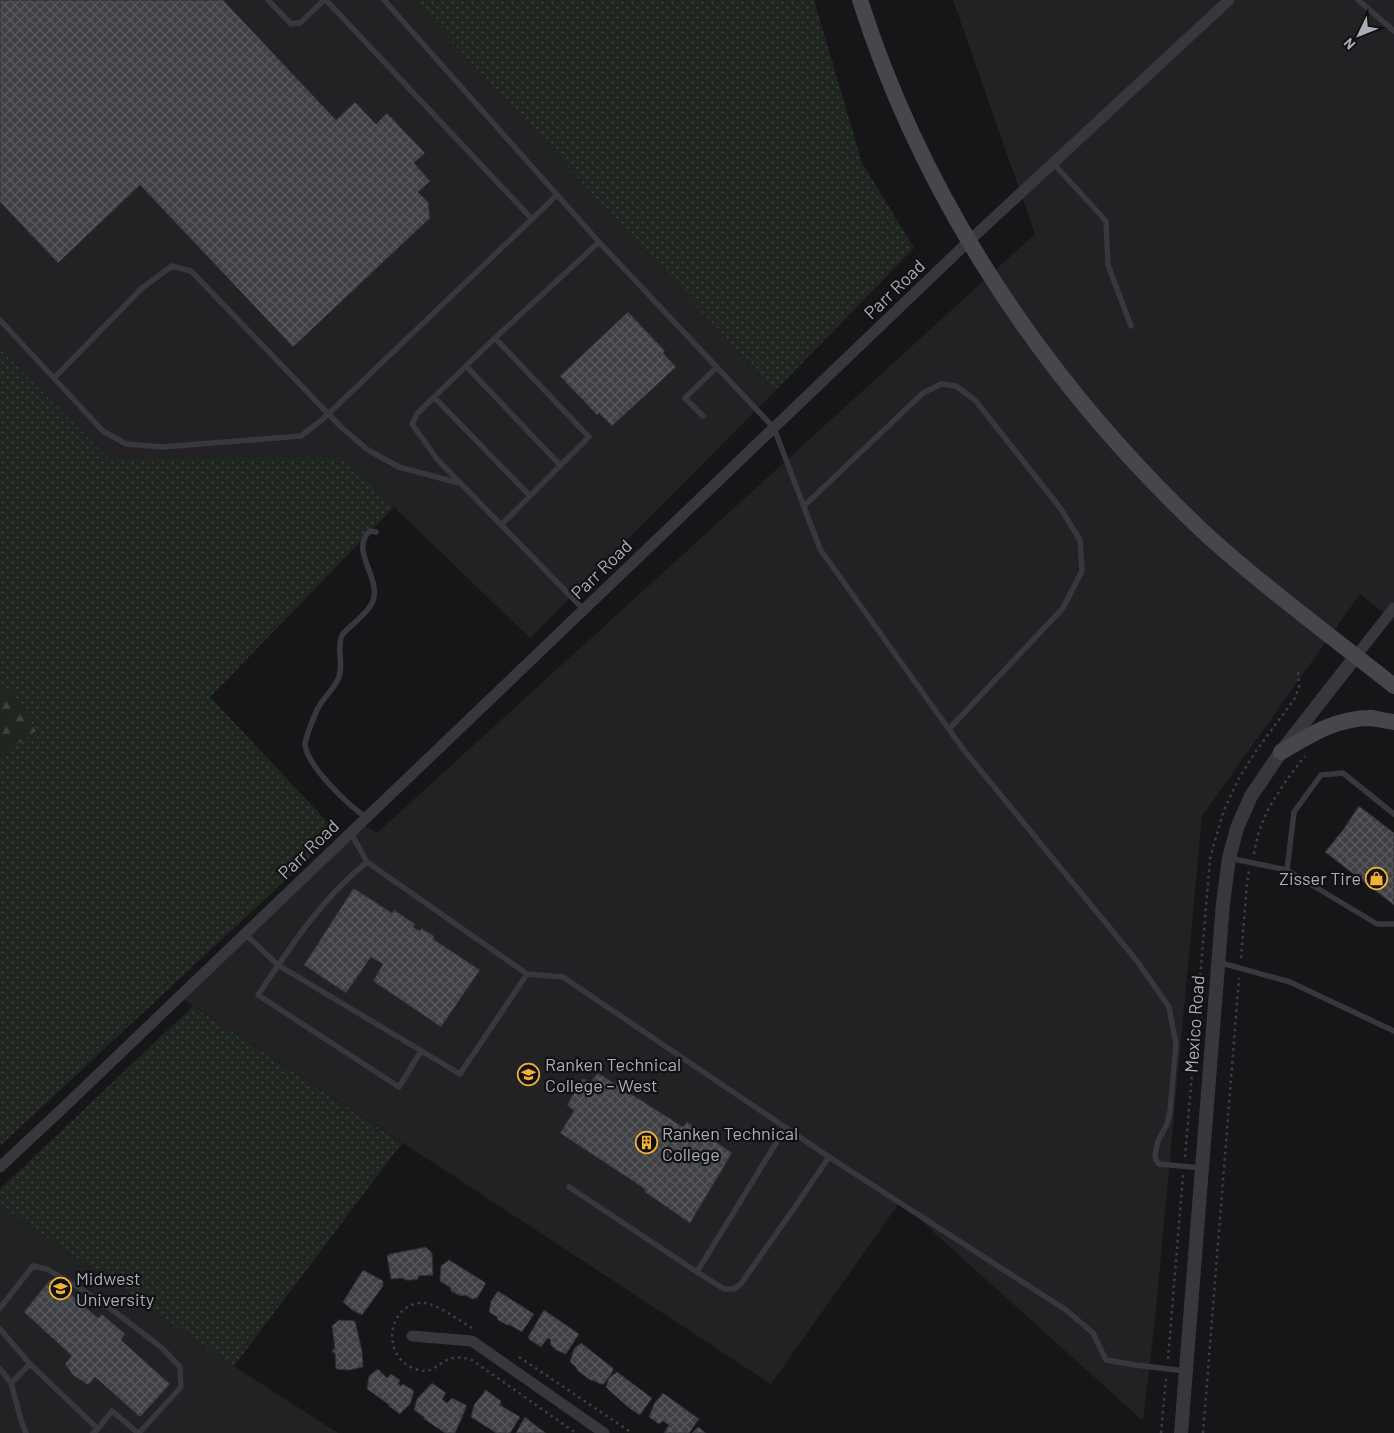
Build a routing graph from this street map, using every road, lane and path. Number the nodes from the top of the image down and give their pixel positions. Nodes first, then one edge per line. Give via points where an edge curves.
1 (268, 0) edge
2 (325, 0) edge
3 (384, 0) edge
4 (860, 0) edge
5 (1229, 0) edge
6 (1358, 0) edge
7 (1394, 32) edge
8 (1053, 163) junction
9 (557, 195) junction
10 (532, 219) junction
11 (970, 241) junction
12 (599, 242) junction
13 (0, 320) edge
14 (1131, 326) dead end
15 (495, 338) junction
16 (466, 366) junction
17 (717, 367) junction
18 (54, 378) junction
19 (434, 397) junction
20 (328, 414) junction
21 (703, 416) dead end
22 (774, 428) junction
23 (560, 466) junction
24 (461, 483) junction
25 (530, 496) junction
26 (804, 506) junction
27 (501, 525) junction
28 (376, 532) dead end
29 (1394, 608) edge
30 (584, 610) junction
31 (1356, 656) junction
32 (1394, 686) edge
33 (1394, 722) edge
34 (949, 730) junction
35 (1281, 752) junction
36 (1306, 756) dead end
37 (1394, 814) edge
38 (367, 818) junction
39 (351, 833) junction
40 (1229, 858) junction
41 (367, 862) junction
42 (1251, 863) junction
43 (1287, 870) junction
44 (1394, 924) edge
45 (245, 934) junction
46 (1218, 962) junction
47 (278, 965) junction
48 (1240, 968) junction
49 (527, 974) junction
50 (1394, 1031) edge
51 (422, 1051) junction
52 (786, 1127) junction
53 (828, 1157) junction
54 (0, 1167) edge
55 (1202, 1168) junction
56 (569, 1187) dead end
57 (697, 1272) junction
58 (0, 1308) edge
59 (0, 1329) edge
60 (412, 1336) dead end
61 (30, 1364) junction
62 (0, 1368) edge
63 (1185, 1371) junction
64 (11, 1383) junction
65 (96, 1431) edge
66 (26, 1433) edge
67 (138, 1433) edge
68 (604, 1433) edge
69 (1181, 1433) edge
70 (1203, 1433) edge

1 - 2 lane via 291,24 300,23
2 - 10 lane
3 - 9 lane
4 - 11 main road via 895,94 921,151
5 - 8 street, Parr Road
6 - 7 lane
8 - 11 street, Parr Road
8 - 14 lane via 1106,221 1108,265
9 - 10 lane
9 - 12 lane
10 - 20 lane
11 - 22 street, Parr Road
11 - 31 main road via 1038,346 1103,428 1138,466 1216,544
12 - 15 lane
12 - 17 lane
13 - 18 lane
15 - 16 lane
15 - 23 lane via 589,437
16 - 19 lane
16 - 23 lane
17 - 21 lane via 684,398
17 - 22 lane
18 - 20 lane via 103,431 126,444 162,448 300,436
18 - 20 lane via 142,288 172,266 190,271
19 - 24 lane via 412,424 437,459
19 - 25 lane
20 - 24 lane via 368,450 399,467
22 - 26 lane
22 - 30 street, Parr Road
23 - 25 lane
24 - 27 lane
25 - 27 lane
26 - 34 lane via 820,549
26 - 34 lane via 923,393 942,384 956,386 974,400 1061,509 1080,540 1082,571 1063,608
27 - 30 lane
28 - 38 lane via 370,531 362,543 372,576 374,597 340,641 340,672 316,711 305,744 316,770
29 - 31 street
30 - 38 street, Parr Road
31 - 32 main road
31 - 35 street, Mexico Road
33 - 35 main road via 1371,718 1342,721 1320,729
34 - 55 lane via 1137,961 1169,1007 1176,1044 1173,1081 1170,1112 1158,1141 1156,1160 1159,1164
35 - 40 street, Mexico Road via 1251,796
36 - 42 path via 1273,802 1262,824
37 - 43 lane via 1343,773 1321,775 1294,812
38 - 39 street, Parr Road
39 - 41 lane
39 - 45 street, Parr Road
40 - 42 lane
40 - 46 street, Mexico Road
41 - 47 lane via 322,906
41 - 49 lane
42 - 43 lane
42 - 48 path
43 - 44 lane via 1377,924
45 - 47 lane
45 - 54 street, Parr Road
46 - 48 lane
46 - 55 street, Mexico Road
47 - 51 lane
47 - 51 lane via 258,995 399,1086
48 - 50 lane via 1290,982
48 - 70 path
49 - 51 lane via 460,1074
49 - 52 lane via 563,977
52 - 53 lane
52 - 57 lane
53 - 57 lane via 740,1285 724,1289
53 - 63 lane via 1066,1310 1093,1333 1106,1360
55 - 63 street, Mexico Road
56 - 57 lane
58 - 67 lane via 33,1266 47,1269 110,1308 162,1348 180,1367 181,1387
59 - 61 lane
60 - 68 street via 472,1340
61 - 64 lane
61 - 65 lane
62 - 64 lane
63 - 69 street, Mexico Road
64 - 66 lane
65 - 67 lane via 112,1411

